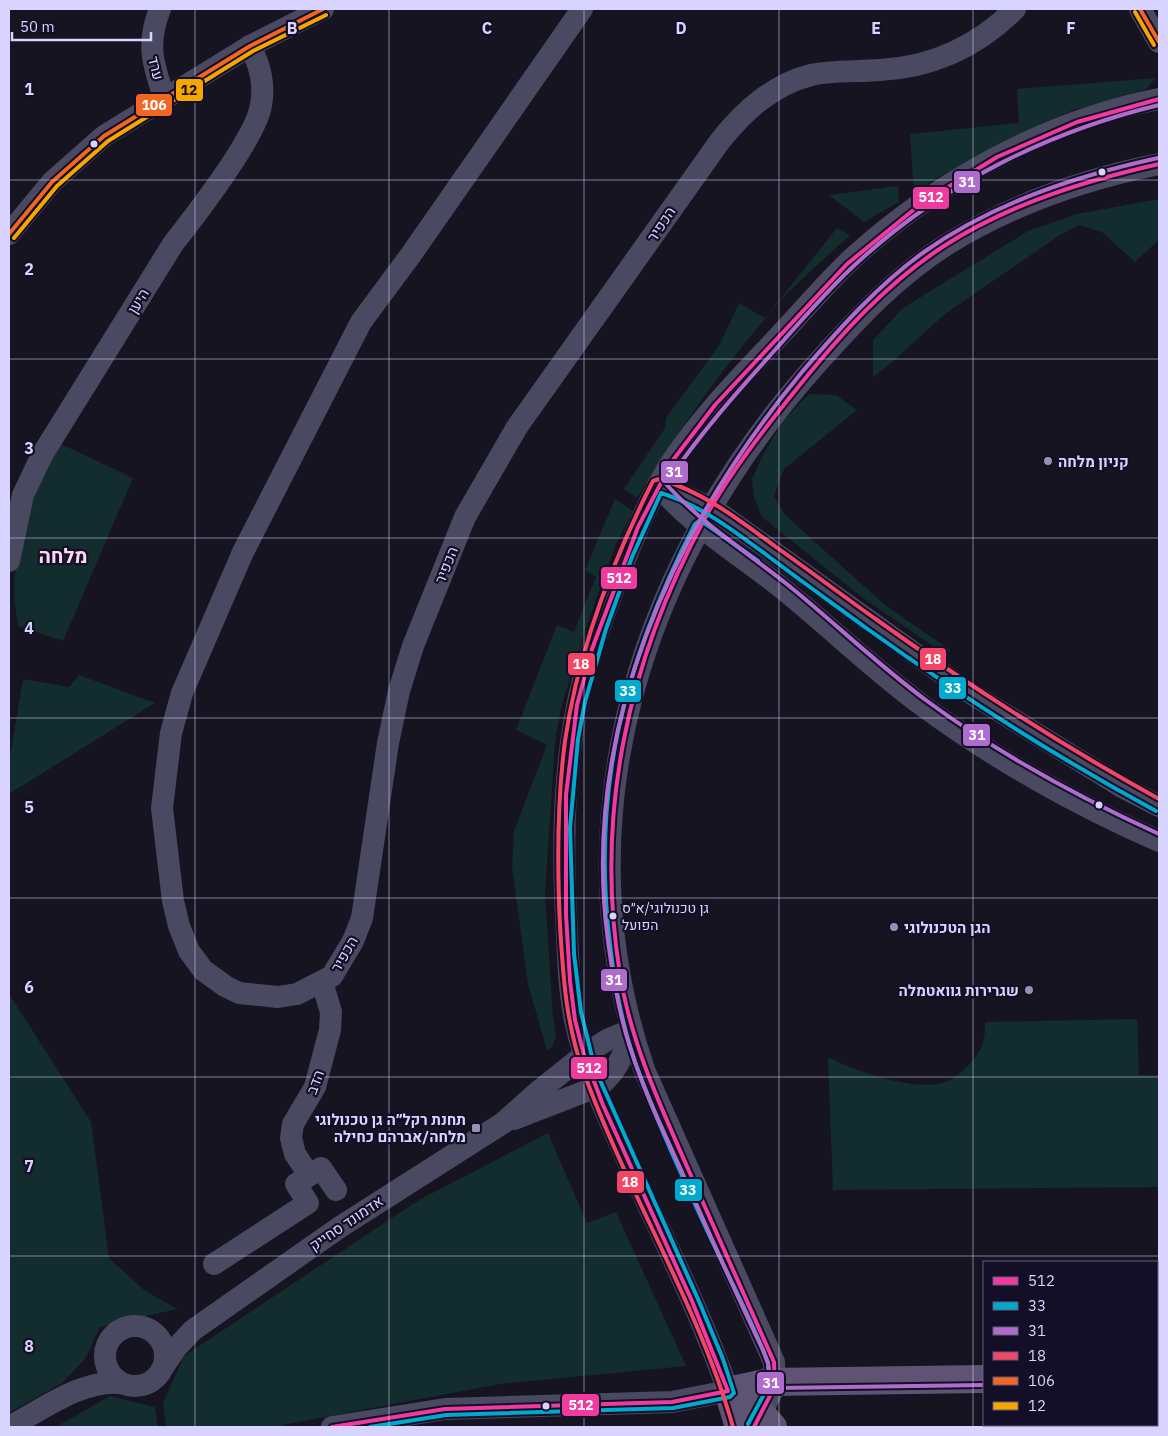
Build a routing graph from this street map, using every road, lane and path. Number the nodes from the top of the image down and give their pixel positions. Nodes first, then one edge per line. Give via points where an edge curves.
1 (160, 9) edge
2 (322, 9) edge
3 (582, 9) edge
4 (1015, 9) edge
5 (1140, 9) edge
6 (1159, 42) edge
7 (250, 46) junction
8 (164, 97) junction
9 (1159, 99) edge
10 (1159, 154) edge
11 (1159, 164) edge
12 (1086, 183) junction
13 (9, 234) edge
14 (658, 485) junction
15 (706, 517) junction
16 (9, 561) edge
17 (1159, 806) edge
18 (1159, 841) edge
19 (322, 982) junction
20 (631, 1030) junction
21 (584, 1055) junction
22 (596, 1088) junction
23 (503, 1122) junction
24 (309, 1175) junction
25 (336, 1190) dead end
26 (214, 1264) dead end
27 (149, 1329) junction
28 (193, 1330) junction
29 (105, 1352) junction
30 (164, 1366) junction
31 (983, 1379) edge
32 (776, 1382) junction
33 (121, 1383) junction
34 (728, 1392) junction
35 (70, 1395) junction
36 (763, 1423) edge
37 (9, 1427) edge
38 (332, 1427) edge
39 (739, 1427) edge

1 - 8 street, ערד via 151,45 152,63
2 - 7 street
3 - 19 street, הכפיר via 361,322 243,552 182,693 171,733 162,808 173,901 189,950 203,970 239,993 278,997 297,994
4 - 19 street, הכפיר via 974,42 942,59 909,67 812,75 793,82 752,106 720,141 517,427 465,517 413,646 399,691 362,918 340,964 332,976
5 - 6 street
7 - 8 street
7 - 16 street, היען via 263,77 261,107 248,137 191,222 172,244 42,455 23,495
8 - 13 street via 104,136 72,163 47,187
9 - 14 street via 1089,117 1030,141 947,188 886,230 827,283 744,375 688,439
10 - 12 street via 1114,167
11 - 12 street
12 - 15 street via 976,227 887,290 793,391 758,437
14 - 15 street
14 - 21 street via 630,547 593,648 584,676 570,752 564,842 568,954 572,1005
15 - 17 street via 941,674 1122,787
15 - 18 street via 756,567 937,716 995,754 1088,807
15 - 20 street via 659,616 644,657 622,732 616,768 608,852 610,896 615,945
19 - 24 street, הדב via 331,1012 330,1030 314,1087 296,1119 291,1138 295,1154
20 - 21 street, אדמונד סחייק
20 - 22 street, אדמונד סחייק via 618,1063 610,1076
20 - 32 street via 659,1106 769,1348
21 - 22 street
21 - 23 street, אדמונד סחייק
22 - 23 street, אדמונד סחייק
22 - 34 street
23 - 28 street, אדמונד סחייק via 340,1227
24 - 25 street via 321,1168
24 - 26 street via 296,1184 308,1203
27 - 28 street, אדמונד סחייק via 170,1333
27 - 29 street via 135,1326 121,1329 110,1338
27 - 30 street via 162,1342 166,1357
28 - 30 street, אדמונד סחייק
29 - 33 street via 108,1370
29 - 35 street via 90,1376
30 - 33 street via 157,1378 145,1385
31 - 32 main road
32 - 34 main road via 754,1384
32 - 36 street
33 - 35 street via 100,1384
34 - 36 main road
34 - 38 street via 667,1403 445,1409
34 - 39 main road
35 - 37 street

